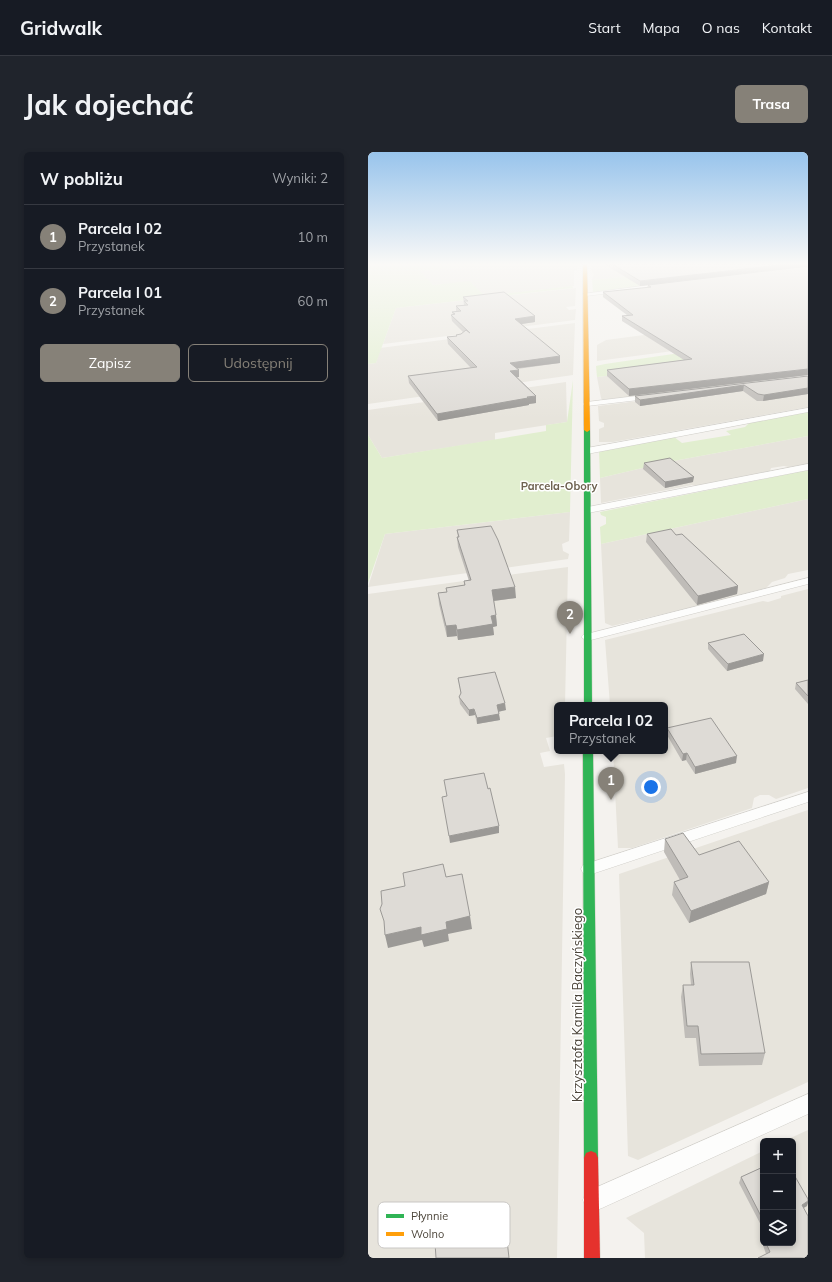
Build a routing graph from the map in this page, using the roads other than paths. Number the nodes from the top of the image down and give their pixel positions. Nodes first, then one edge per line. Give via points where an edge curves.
1 (586, 316) edge
2 (658, 395) edge
3 (587, 404) junction
4 (808, 410) edge
5 (588, 451) junction
6 (808, 467) edge
7 (588, 510) junction
8 (808, 581) edge
9 (587, 636) junction
10 (588, 702) edge
11 (588, 754) edge
12 (808, 797) edge
13 (589, 869) junction
14 (808, 1104) edge
15 (591, 1202) junction
16 (592, 1258) edge

1 - 3 street
2 - 3 lane
3 - 5 street
4 - 5 lane
5 - 7 street
6 - 7 lane
7 - 9 street
8 - 9 lane
9 - 10 street
11 - 13 street, Krzysztofa Kamila Baczyńskiego
12 - 13 lane
13 - 15 street, Krzysztofa Kamila Baczyńskiego
14 - 15 lane
15 - 16 street, Krzysztofa Kamila Baczyńskiego

